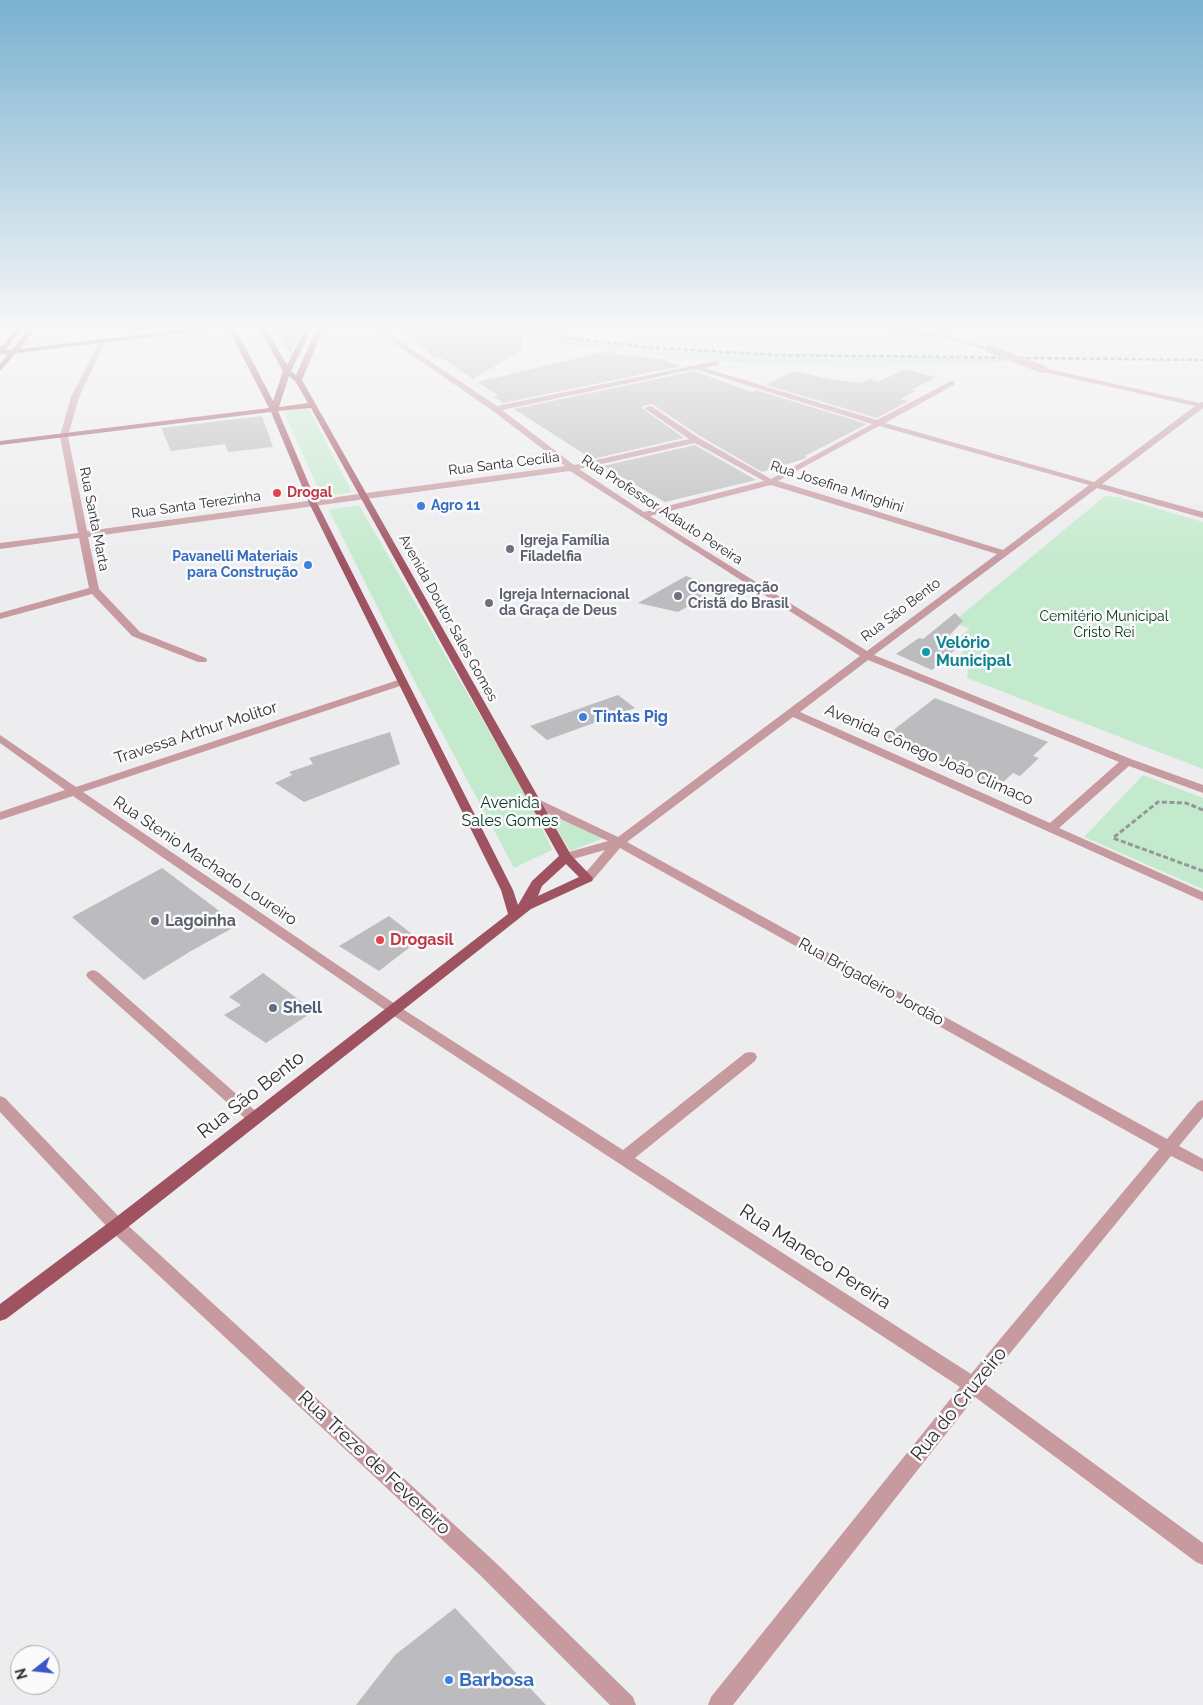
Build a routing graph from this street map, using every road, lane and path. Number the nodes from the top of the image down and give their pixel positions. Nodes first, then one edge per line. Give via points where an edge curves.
1 (72, 407) edge
2 (272, 407) edge
3 (275, 407) edge
4 (301, 407) edge
5 (314, 407) edge
6 (492, 407) edge
7 (508, 407) edge
8 (822, 407) edge
9 (909, 407) edge
10 (1200, 407) edge
11 (648, 408) dead end
12 (496, 409) junction
13 (274, 410) junction
14 (878, 424) junction
15 (64, 436) junction
16 (696, 440) junction
17 (0, 443) edge
18 (572, 468) junction
19 (771, 482) junction
20 (1096, 484) junction
21 (363, 496) junction
22 (312, 503) junction
23 (643, 515) junction
24 (1203, 515) edge
25 (83, 534) junction
26 (0, 546) edge
27 (1004, 554) junction
28 (94, 590) junction
29 (0, 616) edge
30 (867, 656) junction
31 (202, 660) dead end
32 (402, 682) junction
33 (792, 712) junction
34 (0, 738) edge
35 (1127, 761) junction
36 (1203, 789) edge
37 (75, 790) junction
38 (536, 803) junction
39 (1203, 810) edge
40 (0, 816) edge
41 (1052, 828) junction
42 (620, 842) junction
43 (566, 856) junction
44 (1203, 871) edge
45 (587, 878) junction
46 (1203, 896) edge
47 (521, 910) junction
48 (93, 975) dead end
49 (393, 1009) junction
50 (750, 1057) dead end
51 (0, 1102) edge
52 (1203, 1106) edge
53 (254, 1118) junction
54 (1169, 1148) junction
55 (624, 1158) junction
56 (1203, 1166) edge
57 (117, 1226) junction
58 (0, 1314) edge
59 (973, 1385) junction
60 (1203, 1555) edge
61 (626, 1705) edge
62 (719, 1705) edge

1 - 15 street, Rua Santa Marta
2 - 13 main road
3 - 13 main road
4 - 13 main road
5 - 21 main road, Avenida Doutor Sales Gomes
6 - 12 street, Rua Professor Adauto Pereira
7 - 12 street
8 - 14 street
9 - 14 street
10 - 20 street, Rua São Bento
11 - 16 street, Rua Josefina Minghini
12 - 18 street, Rua Professor Adauto Pereira
13 - 15 main road
13 - 22 main road
14 - 19 street
14 - 20 street
15 - 17 main road
15 - 25 street, Rua Santa Marta
16 - 18 street, Rua Santa Cecília
16 - 19 street, Rua Josefina Minghini
18 - 21 street, Rua Santa Cecília
18 - 23 street, Rua Professor Adauto Pereira
19 - 23 street
19 - 27 street, Rua Josefina Minghini
20 - 24 street
20 - 27 street, Rua São Bento
21 - 22 street, Rua Santa Cecília
21 - 38 main road, Avenida Doutor Sales Gomes
22 - 25 street, Rua Santa Terezinha
22 - 32 main road
23 - 30 street, Rua Professor Adauto Pereira
25 - 26 street
25 - 28 street, Rua Santa Marta
27 - 30 street, Rua São Bento
28 - 29 street
28 - 31 street via 136,634
30 - 33 street, Rua São Bento
30 - 35 street
32 - 37 street, Travessa Arthur Molitor
32 - 47 main road via 507,890
33 - 41 street, Avenida Cônego João Climaco
33 - 42 street, Rua São Bento
34 - 37 street, Rua Stenio Machado Loureiro
35 - 36 street
35 - 41 street
37 - 40 street, Travessa Arthur Molitor
37 - 49 street, Rua Stenio Machado Loureiro
38 - 42 street, Rua Brigadeiro Jordão
38 - 43 main road, Avenida Doutor Sales Gomes
39 - 44 path via 1186,803 1158,802 1113,838
41 - 46 street, Avenida Cônego João Climaco
42 - 43 street, Rua São Bento
42 - 45 street, Rua São Bento
42 - 54 street, Rua Brigadeiro Jordão
43 - 45 main road, Avenida Doutor Sales Gomes
43 - 47 main road, Rua São Bento via 537,884
45 - 47 main road, Rua São Bento
47 - 49 main road, Rua São Bento
48 - 53 street
49 - 53 main road, Rua São Bento
49 - 55 street, Rua Maneco Pereira
50 - 55 street
51 - 57 street, Rua Treze de Fevereiro
52 - 54 street, Rua do Cruzeiro
53 - 57 main road, Rua São Bento
54 - 56 street, Rua Brigadeiro Jordão
54 - 59 street, Rua do Cruzeiro
55 - 59 street, Rua Maneco Pereira
57 - 58 main road, Rua São Bento
57 - 61 street, Rua Treze de Fevereiro via 488,1569
59 - 60 street, Rua Maneco Pereira
59 - 62 street, Rua do Cruzeiro

